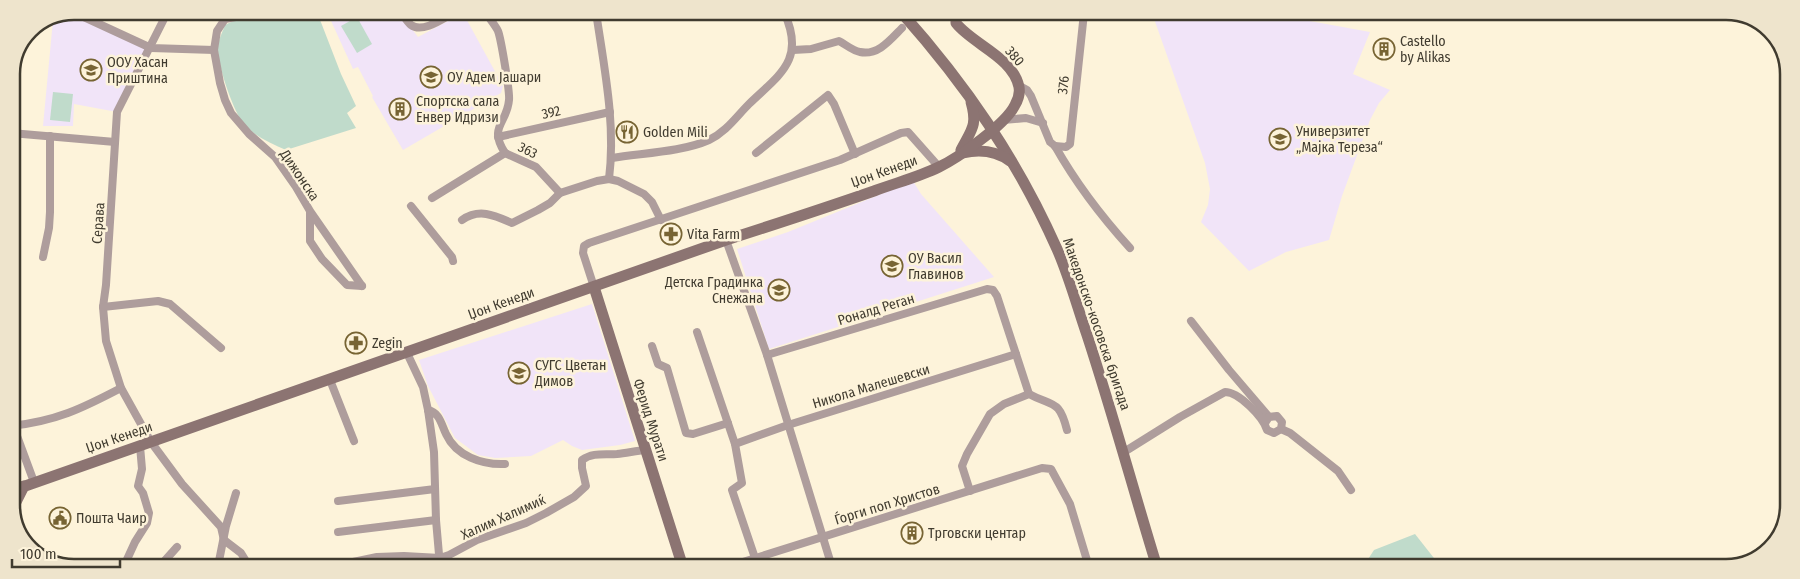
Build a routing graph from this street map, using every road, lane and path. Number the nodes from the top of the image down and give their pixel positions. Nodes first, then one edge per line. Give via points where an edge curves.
1 (90, 20) edge
2 (164, 20) edge
3 (224, 20) edge
4 (407, 20) edge
5 (440, 20) edge
6 (490, 20) edge
7 (597, 20) edge
8 (787, 20) edge
9 (908, 20) edge
10 (956, 20) edge
11 (1083, 20) edge
12 (902, 28) dead end
13 (151, 48) junction
14 (214, 50) junction
15 (792, 50) junction
16 (1018, 85) junction
17 (967, 92) junction
18 (610, 112) junction
19 (1003, 120) junction
20 (1043, 123) junction
21 (993, 129) junction
22 (20, 134) edge
23 (50, 136) junction
24 (498, 137) junction
25 (115, 142) junction
26 (1055, 146) junction
27 (505, 153) junction
28 (756, 153) dead end
29 (855, 154) junction
30 (959, 154) junction
31 (612, 158) junction
32 (1015, 166) junction
33 (939, 167) junction
34 (610, 179) junction
35 (560, 193) junction
36 (432, 198) dead end
37 (411, 206) dead end
38 (310, 212) junction
39 (462, 220) dead end
40 (661, 220) junction
41 (726, 240) junction
42 (1130, 248) dead end
43 (43, 257) dead end
44 (453, 261) dead end
45 (594, 287) junction
46 (103, 307) junction
47 (1191, 321) dead end
48 (698, 332) dead end
49 (652, 346) dead end
50 (221, 348) dead end
51 (407, 352) junction
52 (1016, 354) junction
53 (767, 355) junction
54 (330, 380) junction
55 (121, 388) junction
56 (1029, 394) junction
57 (428, 410) junction
58 (1267, 420) junction
59 (728, 423) junction
60 (788, 425) junction
61 (20, 426) edge
62 (1281, 429) junction
63 (1067, 430) dead end
64 (354, 441) dead end
65 (145, 444) junction
66 (735, 444) junction
67 (20, 448) edge
68 (645, 450) junction
69 (1124, 452) junction
70 (505, 464) dead end
71 (29, 484) junction
72 (20, 488) edge
73 (436, 489) junction
74 (1351, 490) dead end
75 (970, 491) junction
76 (236, 493) dead end
77 (20, 498) edge
78 (338, 501) dead end
79 (436, 520) junction
80 (338, 532) dead end
81 (823, 536) junction
82 (224, 540) junction
83 (177, 547) dead end
84 (755, 558) junction
85 (127, 559) edge
86 (166, 559) edge
87 (220, 559) edge
88 (244, 559) edge
89 (367, 559) edge
90 (422, 559) edge
91 (440, 559) edge
92 (444, 559) edge
93 (680, 559) edge
94 (752, 559) edge
95 (830, 559) edge
96 (1087, 559) edge
97 (1155, 559) edge

1 - 13 street
2 - 13 street, Серава
3 - 14 street via 217,30
4 - 5 street via 418,28
6 - 24 street via 498,32 510,98
7 - 18 street
8 - 15 street via 792,32
9 - 17 street, Македонско-косовска бригада
10 - 16 street, 380 via 959,28 1003,62
11 - 26 street, 376 via 1070,144 1066,148
12 - 15 street via 881,48 869,51 860,52 839,41 811,49
13 - 14 street
13 - 25 street, Серава via 117,112
14 - 38 street, Дижонска via 220,83 231,113 275,157
15 - 31 street via 780,76 720,134 678,148
16 - 19 street, 380 via 1015,106
16 - 20 street via 1031,96
17 - 21 street, Македонско-косовска бригада
17 - 30 street via 975,123
18 - 24 street, 392
18 - 31 street
19 - 20 street via 1026,118
19 - 21 street, 380
20 - 26 street via 1050,142
21 - 30 street, Џон Кенеди
21 - 32 street, Македонско-косовска бригада
22 - 23 street
23 - 25 street
23 - 43 street via 50,212
24 - 27 street
25 - 46 street, Серава
26 - 42 street via 1079,187
27 - 35 street, 363 via 536,167
27 - 36 street
28 - 29 street via 828,95
29 - 33 street via 908,132
29 - 40 street
30 - 32 street via 992,152
30 - 33 street, Џон Кенеди
31 - 34 street
32 - 69 street, Македонско-косовска бригада via 1058,250
33 - 41 street, Џон Кенеди
34 - 35 street
34 - 40 street via 644,194
35 - 39 street via 550,203 512,223 486,213 469,215
37 - 44 street
38 - 38 street, Дижонска via 362,286 347,285 322,259 310,241
40 - 45 street via 586,244 583,253
41 - 45 street, Џон Кенеди
41 - 53 street
45 - 51 street, Џон Кенеди
45 - 68 street, Ферид Мурати
46 - 50 street via 158,301 170,304
46 - 55 street, Серава via 106,341
47 - 58 street
48 - 59 street
49 - 59 street via 658,364 667,368 686,433 693,434
51 - 54 street, Џон Кенеди
51 - 57 street
52 - 53 street, Роналд Реган via 997,296 993,290 987,289
52 - 56 street
52 - 60 street, Никола Малешевски
53 - 60 street
54 - 64 street
54 - 65 street, Џон Кенеди
55 - 61 street via 82,409
55 - 65 street, Серава
56 - 63 street via 1058,407
56 - 75 street via 1004,404 990,414 962,466
57 - 70 street via 435,412 453,445 478,462
57 - 73 street
58 - 62 street via 1277,416 1282,422
58 - 62 street via 1267,430 1274,433
58 - 69 street via 1239,397 1225,392
59 - 66 street
60 - 66 street, Никола Малешевски
60 - 81 street
62 - 74 street via 1338,471
65 - 71 street, Џон Кенеди
65 - 82 street, Серава via 221,527
65 - 85 street via 138,486 149,513
66 - 84 street via 742,484 732,490
67 - 71 street
68 - 92 street, Халим Халимиќ via 587,457 582,460 586,486 574,497 526,523 477,540
68 - 93 street, Ферид Мурати
69 - 97 street, Македонско-косовска бригада
71 - 72 street, Џон Кенеди
71 - 77 street
73 - 78 street
73 - 79 street
75 - 81 street, Ѓорги поп Христов
75 - 96 street, Ѓорги поп Христов via 1042,468 1051,469 1070,504
76 - 82 street
79 - 80 street
79 - 91 street
81 - 84 street, Ѓорги поп Христов
81 - 95 street
82 - 87 street
82 - 88 street
83 - 86 street
84 - 94 street, Ѓорги поп Христов
89 - 90 street, Халим Халимиќ via 404,556

